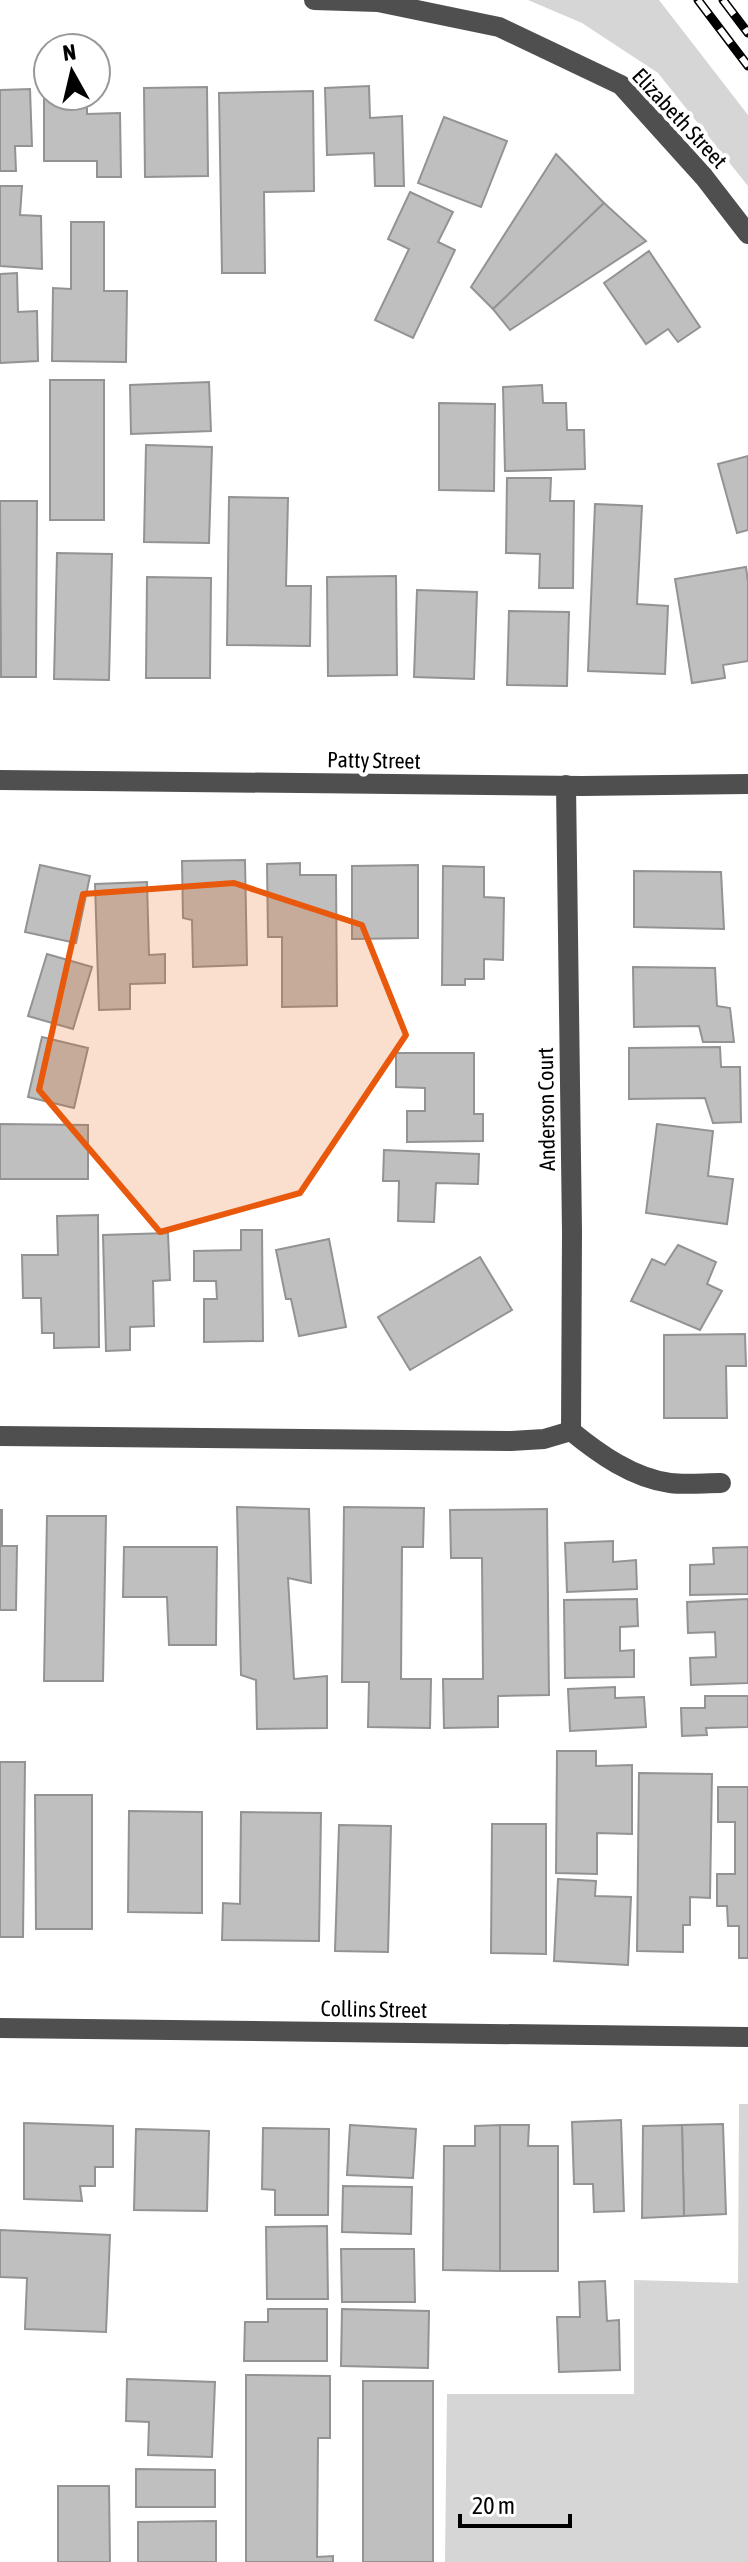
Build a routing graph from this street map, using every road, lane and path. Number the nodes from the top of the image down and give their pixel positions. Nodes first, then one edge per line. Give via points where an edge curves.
1 (314, 0) edge
2 (378, 2) edge
3 (748, 234) edge
4 (0, 780) edge
5 (748, 784) edge
6 (566, 785) junction
7 (571, 1431) junction
8 (0, 1436) edge
9 (721, 1483) dead end
10 (0, 2028) edge
11 (748, 2037) edge

1 - 2 street, Elizabeth Street
2 - 3 street, Elizabeth Street via 499,27 621,85
4 - 6 street, Patty Street
5 - 6 street, Patty Street
6 - 7 street, Anderson Court
7 - 8 street via 511,1441
7 - 9 street via 605,1458 660,1481
10 - 11 street, Collins Street

